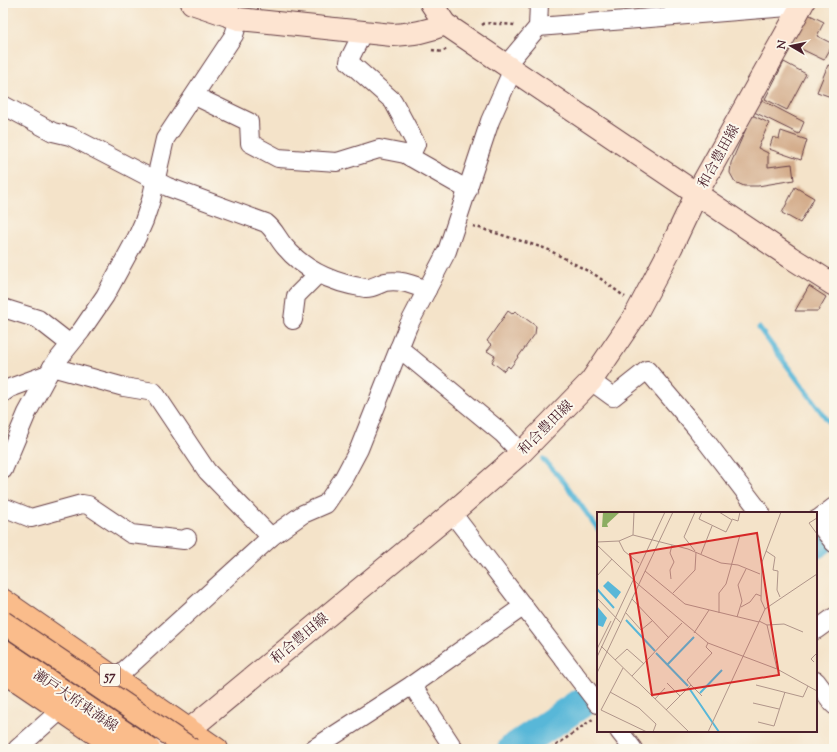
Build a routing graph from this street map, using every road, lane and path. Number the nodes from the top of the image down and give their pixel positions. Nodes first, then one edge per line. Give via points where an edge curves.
1 (192, 3) edge
2 (431, 3) edge
3 (539, 3) edge
4 (802, 5) edge
5 (239, 19) junction
6 (485, 23) dead end
7 (444, 24) junction
8 (538, 27) junction
9 (363, 32) junction
10 (510, 67) junction
11 (195, 96) junction
12 (3, 104) edge
13 (410, 157) junction
14 (156, 180) junction
15 (468, 190) junction
16 (697, 193) junction
17 (458, 221) junction
18 (318, 274) junction
19 (834, 285) edge
20 (427, 290) junction
21 (640, 307) junction
22 (3, 308) edge
23 (293, 320) dead end
24 (70, 344) junction
25 (399, 348) junction
26 (50, 370) junction
27 (591, 381) junction
28 (3, 393) edge
29 (521, 453) junction
30 (3, 470) edge
31 (3, 507) edge
32 (834, 508) edge
33 (760, 512) edge
34 (452, 513) junction
35 (817, 519) edge
36 (817, 521) edge
37 (271, 537) junction
38 (187, 538) dead end
39 (834, 544) edge
40 (3, 600) edge
41 (524, 606) junction
42 (834, 617) edge
43 (3, 622) edge
44 (817, 629) edge
45 (3, 650) edge
46 (3, 671) edge
47 (115, 679) junction
48 (817, 682) edge
49 (412, 685) junction
50 (597, 703) edge
51 (834, 705) edge
52 (62, 709) junction
53 (597, 717) edge
54 (620, 732) edge
55 (190, 739) edge
56 (17, 749) edge
57 (118, 749) edge
58 (149, 749) edge
59 (163, 749) edge
60 (217, 749) edge
61 (313, 749) edge
62 (454, 749) edge
63 (551, 749) edge
64 (633, 749) edge

1 - 5 main road
2 - 7 main road
3 - 8 street
4 - 8 street
4 - 16 main road, 和合豊田線
5 - 9 main road
5 - 11 street via 234,35
6 - 8 path
7 - 9 main road via 429,31 413,34
7 - 10 main road
8 - 10 street
9 - 13 street via 349,62 393,101 416,144
10 - 15 street
10 - 16 main road
11 - 13 street via 249,122 250,143 278,158 337,162 379,149
11 - 14 street via 166,139
12 - 14 street via 53,132 70,136
13 - 15 street
14 - 18 street via 266,223 284,247 311,271
14 - 24 street via 137,237 105,296
15 - 17 street
16 - 19 main road
16 - 21 main road, 和合豊田線 via 672,248
17 - 20 street via 447,251
17 - 21 path via 548,249 597,276
18 - 20 street via 367,289 393,281
18 - 23 street via 296,296
20 - 25 street
21 - 27 main road, 和合豊田線
22 - 24 street via 38,319
24 - 26 street
25 - 29 street via 503,434
25 - 37 street via 359,449 326,504 303,514
26 - 28 street
26 - 30 street via 26,413
26 - 37 street via 154,392 208,471
27 - 29 main road, 和合豊田線
27 - 33 street via 613,397 648,370
29 - 34 main road, 和合豊田線
31 - 38 street via 31,518 82,504 88,505 131,534 184,540
32 - 35 street
34 - 41 street
34 - 55 main road, 和合豊田線
36 - 39 street
37 - 47 street
40 - 47 main road, 57
41 - 49 street
41 - 50 street
42 - 44 street
43 - 55 main road, 瀬戸大府東海線 / 57, bridge
45 - 58 main road, 瀬戸大府東海線
46 - 52 main road
47 - 55 main road, 57
48 - 51 street
49 - 61 street
49 - 62 street
52 - 56 street
52 - 57 main road
53 - 63 path
54 - 64 street
55 - 59 main road, 和合豊田線
55 - 60 main road, 57

